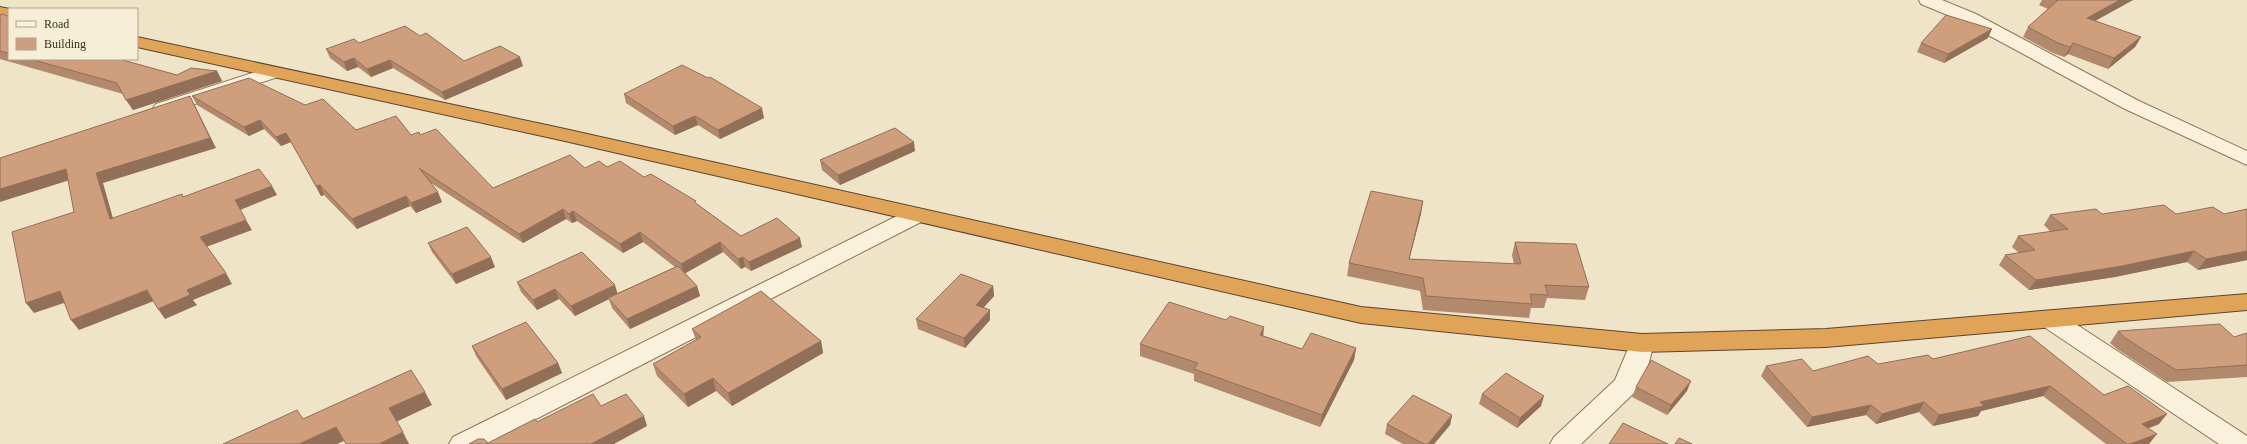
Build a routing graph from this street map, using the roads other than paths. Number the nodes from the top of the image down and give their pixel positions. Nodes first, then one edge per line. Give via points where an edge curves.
1 (1927, 0) edge
2 (138, 42) edge
3 (271, 73) junction
4 (143, 115) edge
5 (2247, 159) edge
6 (915, 216) junction
7 (2247, 302) edge
8 (2050, 319) junction
9 (1642, 343) junction
10 (463, 444) edge
11 (1564, 444) edge
12 (2239, 444) edge

1 - 5 street via 1970,18 2132,105
2 - 3 highway
3 - 4 street
3 - 6 highway via 556,133
6 - 9 highway via 1361,315
6 - 10 street
7 - 8 highway
8 - 9 highway via 1826,338
8 - 12 street
9 - 11 street via 1625,386

